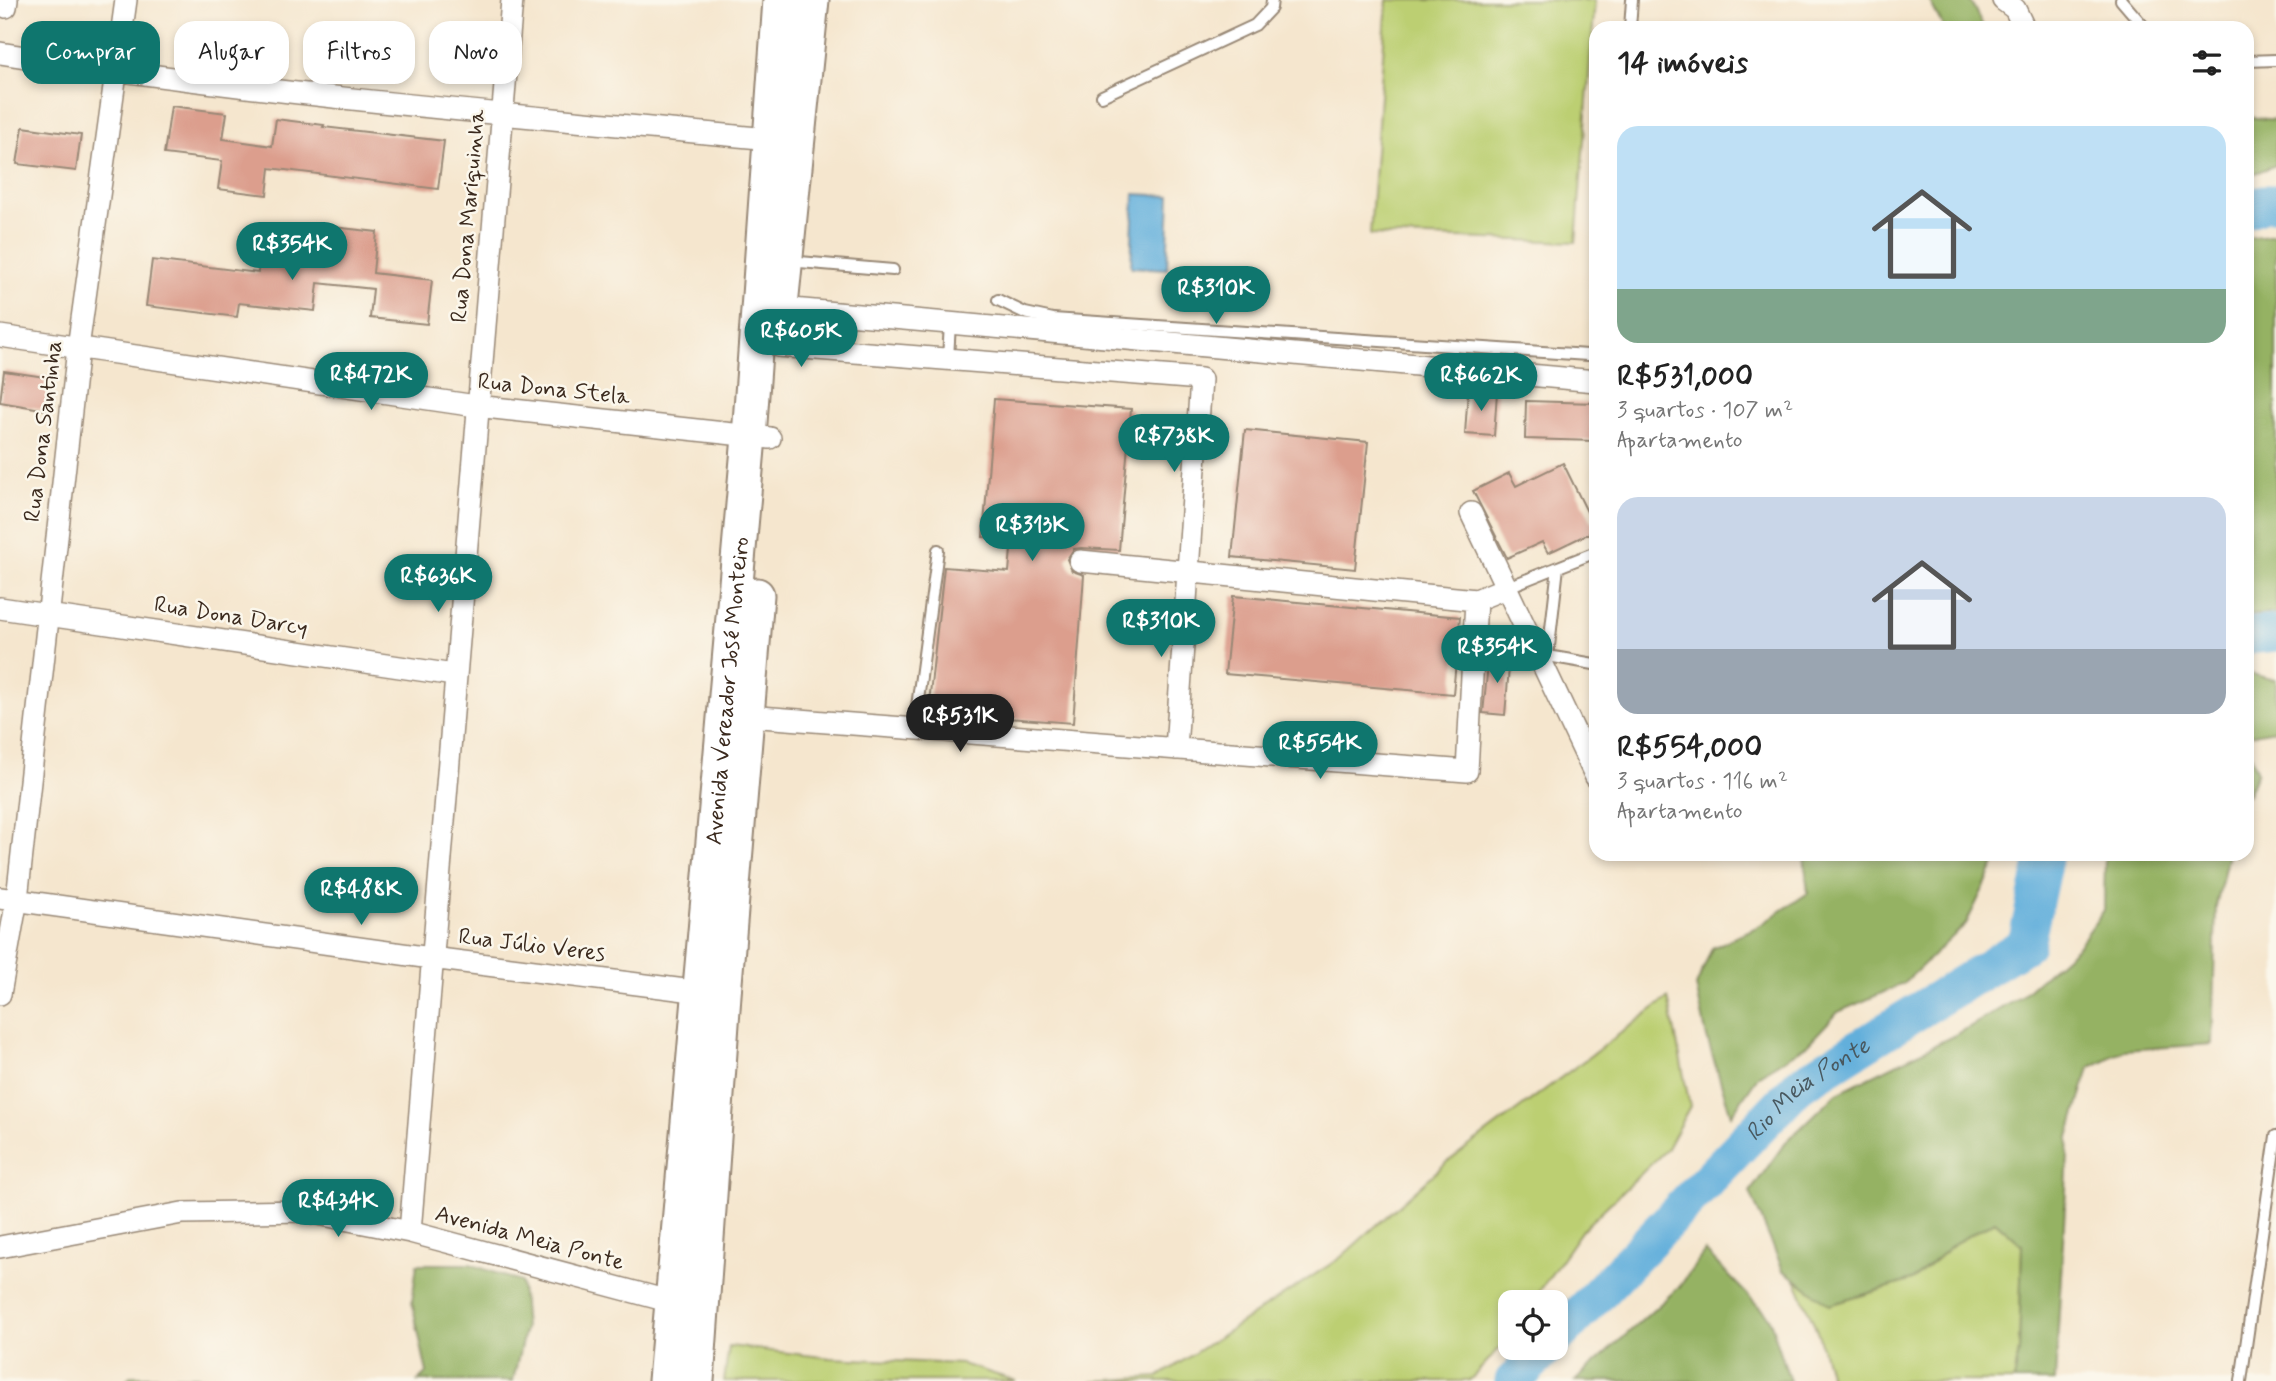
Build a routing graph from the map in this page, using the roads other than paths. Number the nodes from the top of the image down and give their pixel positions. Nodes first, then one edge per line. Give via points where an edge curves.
1 (126, 0) edge
2 (513, 0) edge
3 (780, 0) edge
4 (812, 0) edge
5 (1272, 0) edge
6 (1632, 0) edge
7 (2003, 0) edge
8 (2121, 0) edge
9 (123, 21) edge
10 (1630, 21) edge
11 (2021, 21) edge
12 (2139, 21) edge
13 (0, 53) edge
14 (21, 56) edge
15 (2276, 60) edge
16 (2254, 61) edge
17 (160, 77) edge
18 (114, 84) edge
19 (1102, 96) dead end
20 (502, 114) junction
21 (769, 139) junction
22 (785, 261) junction
23 (894, 270) dead end
24 (998, 300) dead end
25 (781, 308) junction
26 (950, 323) junction
27 (0, 337) edge
28 (778, 346) junction
29 (78, 348) junction
30 (1589, 355) edge
31 (948, 359) junction
32 (1589, 380) edge
33 (476, 407) junction
34 (760, 437) junction
35 (1471, 513) dead end
36 (938, 550) dead end
37 (1589, 555) edge
38 (1080, 561) dead end
39 (1558, 567) junction
40 (1188, 572) junction
41 (1508, 587) junction
42 (1476, 600) junction
43 (0, 608) edge
44 (47, 614) junction
45 (1547, 663) junction
46 (1589, 664) edge
47 (454, 675) junction
48 (748, 716) junction
49 (914, 729) junction
50 (1176, 749) junction
51 (1589, 761) edge
52 (9, 898) edge
53 (431, 958) junction
54 (712, 993) junction
55 (0, 994) edge
56 (2276, 1136) edge
57 (410, 1232) junction
58 (0, 1247) edge
59 (672, 1302) junction
60 (665, 1381) edge
61 (697, 1381) edge
62 (2241, 1381) edge

1 - 9 street, Rua Dona Santinha
2 - 20 street, Rua Dona Mariquinha
3 - 21 main road, Avenida Vereador José Monteiro
4 - 22 main road, Avenida Vereador José Monteiro
5 - 19 lane via 1271,8 1255,25
6 - 10 lane
7 - 11 street
8 - 12 lane
13 - 14 street
15 - 16 lane
17 - 20 street
18 - 29 street, Rua Dona Santinha
20 - 21 street
20 - 33 street, Rua Dona Mariquinha
21 - 34 main road, Avenida Vereador José Monteiro
22 - 23 lane
22 - 25 main road, Avenida Vereador José Monteiro
24 - 30 lane via 1025,313 1054,319
25 - 26 street
25 - 28 main road, Avenida Vereador José Monteiro
26 - 31 lane
26 - 32 street
27 - 29 street, Rua Dona Stela
28 - 31 street
28 - 34 main road, Avenida Vereador José Monteiro
29 - 33 street, Rua Dona Stela
29 - 44 street, Rua Dona Santinha
31 - 40 street via 1201,379
33 - 34 street, Rua Dona Stela
33 - 47 street, Rua Dona Mariquinha
34 - 48 main road, Avenida Vereador José Monteiro
34 - 54 main road, Avenida Vereador José Monteiro
35 - 41 street
36 - 49 lane
37 - 39 lane
38 - 40 street
39 - 41 lane
39 - 45 lane
40 - 42 street
40 - 50 street
41 - 42 street
41 - 45 street
42 - 50 street via 1467,771
43 - 44 street, Rua Dona Darcy
44 - 47 street, Rua Dona Darcy
44 - 52 street, Rua Dona Santinha
45 - 46 lane
45 - 51 street
47 - 53 street, Rua Dona Mariquinha
48 - 49 street
48 - 54 main road, Avenida Vereador José Monteiro
49 - 50 street
52 - 53 street, Rua Júlio Veres
52 - 55 street, Rua Dona Santinha
53 - 54 street, Rua Júlio Veres
53 - 57 street, Rua Dona Mariquinha
54 - 59 main road, Avenida Vereador José Monteiro
54 - 61 main road, Avenida Vereador José Monteiro
56 - 62 lane
57 - 58 street, Avenida Meia Ponte via 303,1211 182,1213
57 - 59 street, Avenida Meia Ponte
59 - 60 main road, Avenida Vereador José Monteiro

